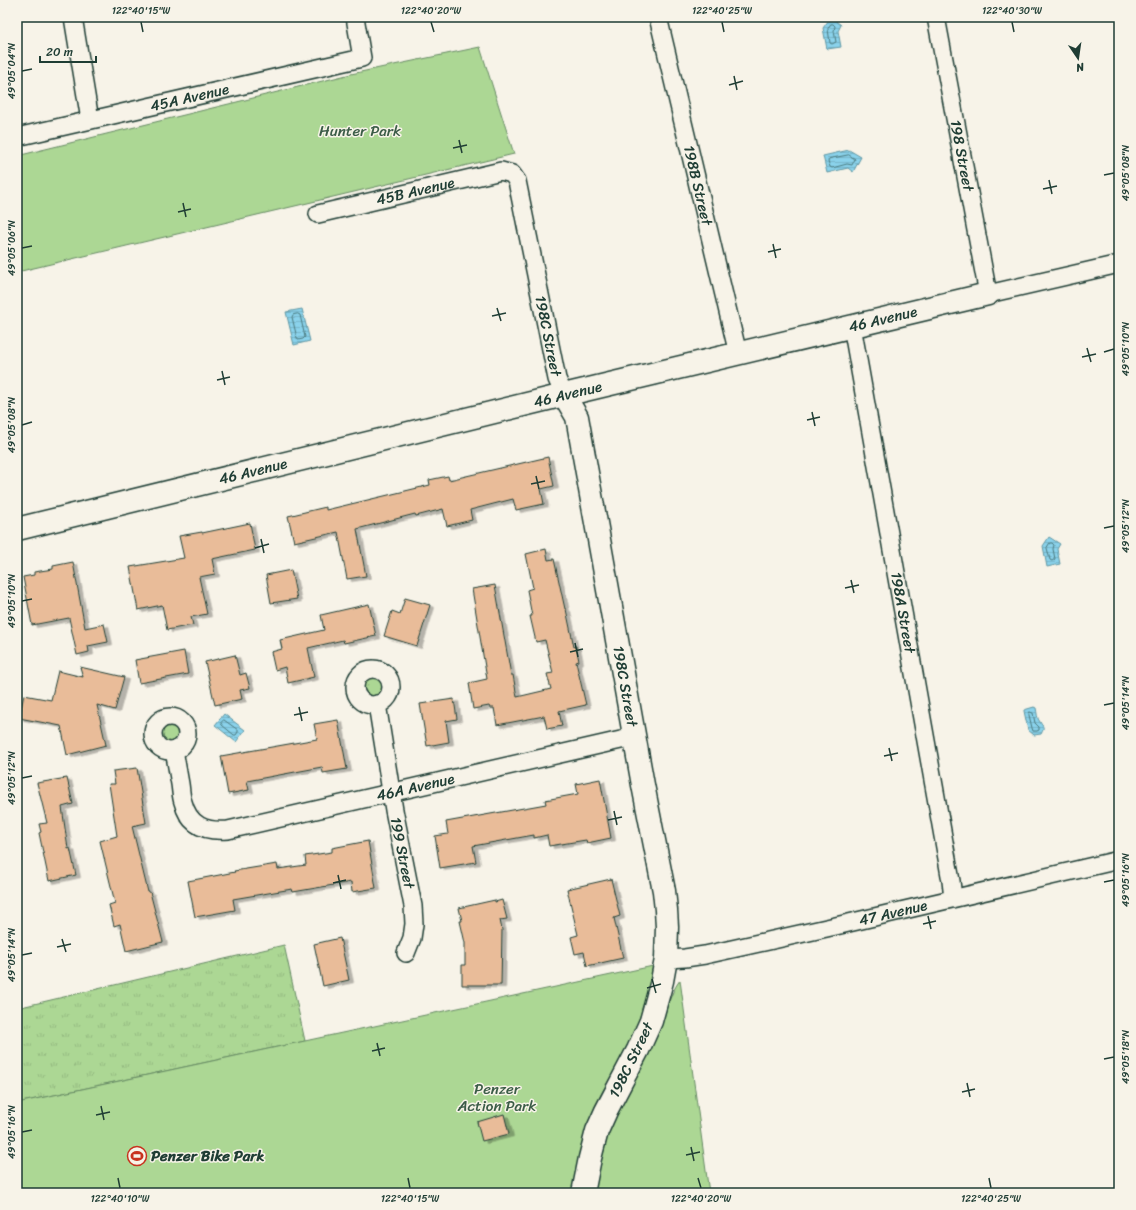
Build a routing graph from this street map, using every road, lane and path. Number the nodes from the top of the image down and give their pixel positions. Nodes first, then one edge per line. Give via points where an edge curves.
1 (73, 17) edge
2 (355, 17) edge
3 (658, 17) edge
4 (936, 17) edge
5 (90, 120) junction
6 (17, 137) edge
7 (512, 174) joint
8 (318, 214) dead end
9 (1119, 264) edge
10 (988, 294) junction
11 (852, 326) junction
12 (738, 354) junction
13 (564, 396) junction
14 (17, 529) edge
15 (377, 704) dead end
16 (634, 737) junction
17 (174, 750) dead end
18 (392, 792) junction
19 (1119, 860) edge
20 (953, 898) junction
21 (406, 953) dead end
22 (666, 959) junction
23 (583, 1193) edge

1 - 5 street
2 - 5 street, 45A Avenue via 362,58
3 - 12 street, 198B Street
4 - 10 street, 198 Street
5 - 6 street, 45A Avenue
7 - 8 street, 45B Avenue via 502,172
7 - 13 street, 198C Street via 517,181 557,379
9 - 10 street, 46 Avenue
10 - 11 street, 46 Avenue
11 - 12 street, 46 Avenue
11 - 20 street, 198A Street
12 - 13 street, 46 Avenue
13 - 14 street, 46 Avenue
13 - 16 street, 198C Street via 577,417
15 - 18 street, 199 Street
16 - 18 street, 46A Avenue
16 - 22 street, 198C Street via 664,891
17 - 18 street, 46A Avenue via 183,803 197,825 209,830 228,830
18 - 21 street, 199 Street via 413,906 412,938
19 - 20 street, 47 Avenue
20 - 22 street, 47 Avenue via 705,955
22 - 23 street, 198C Street via 651,1021 597,1131

